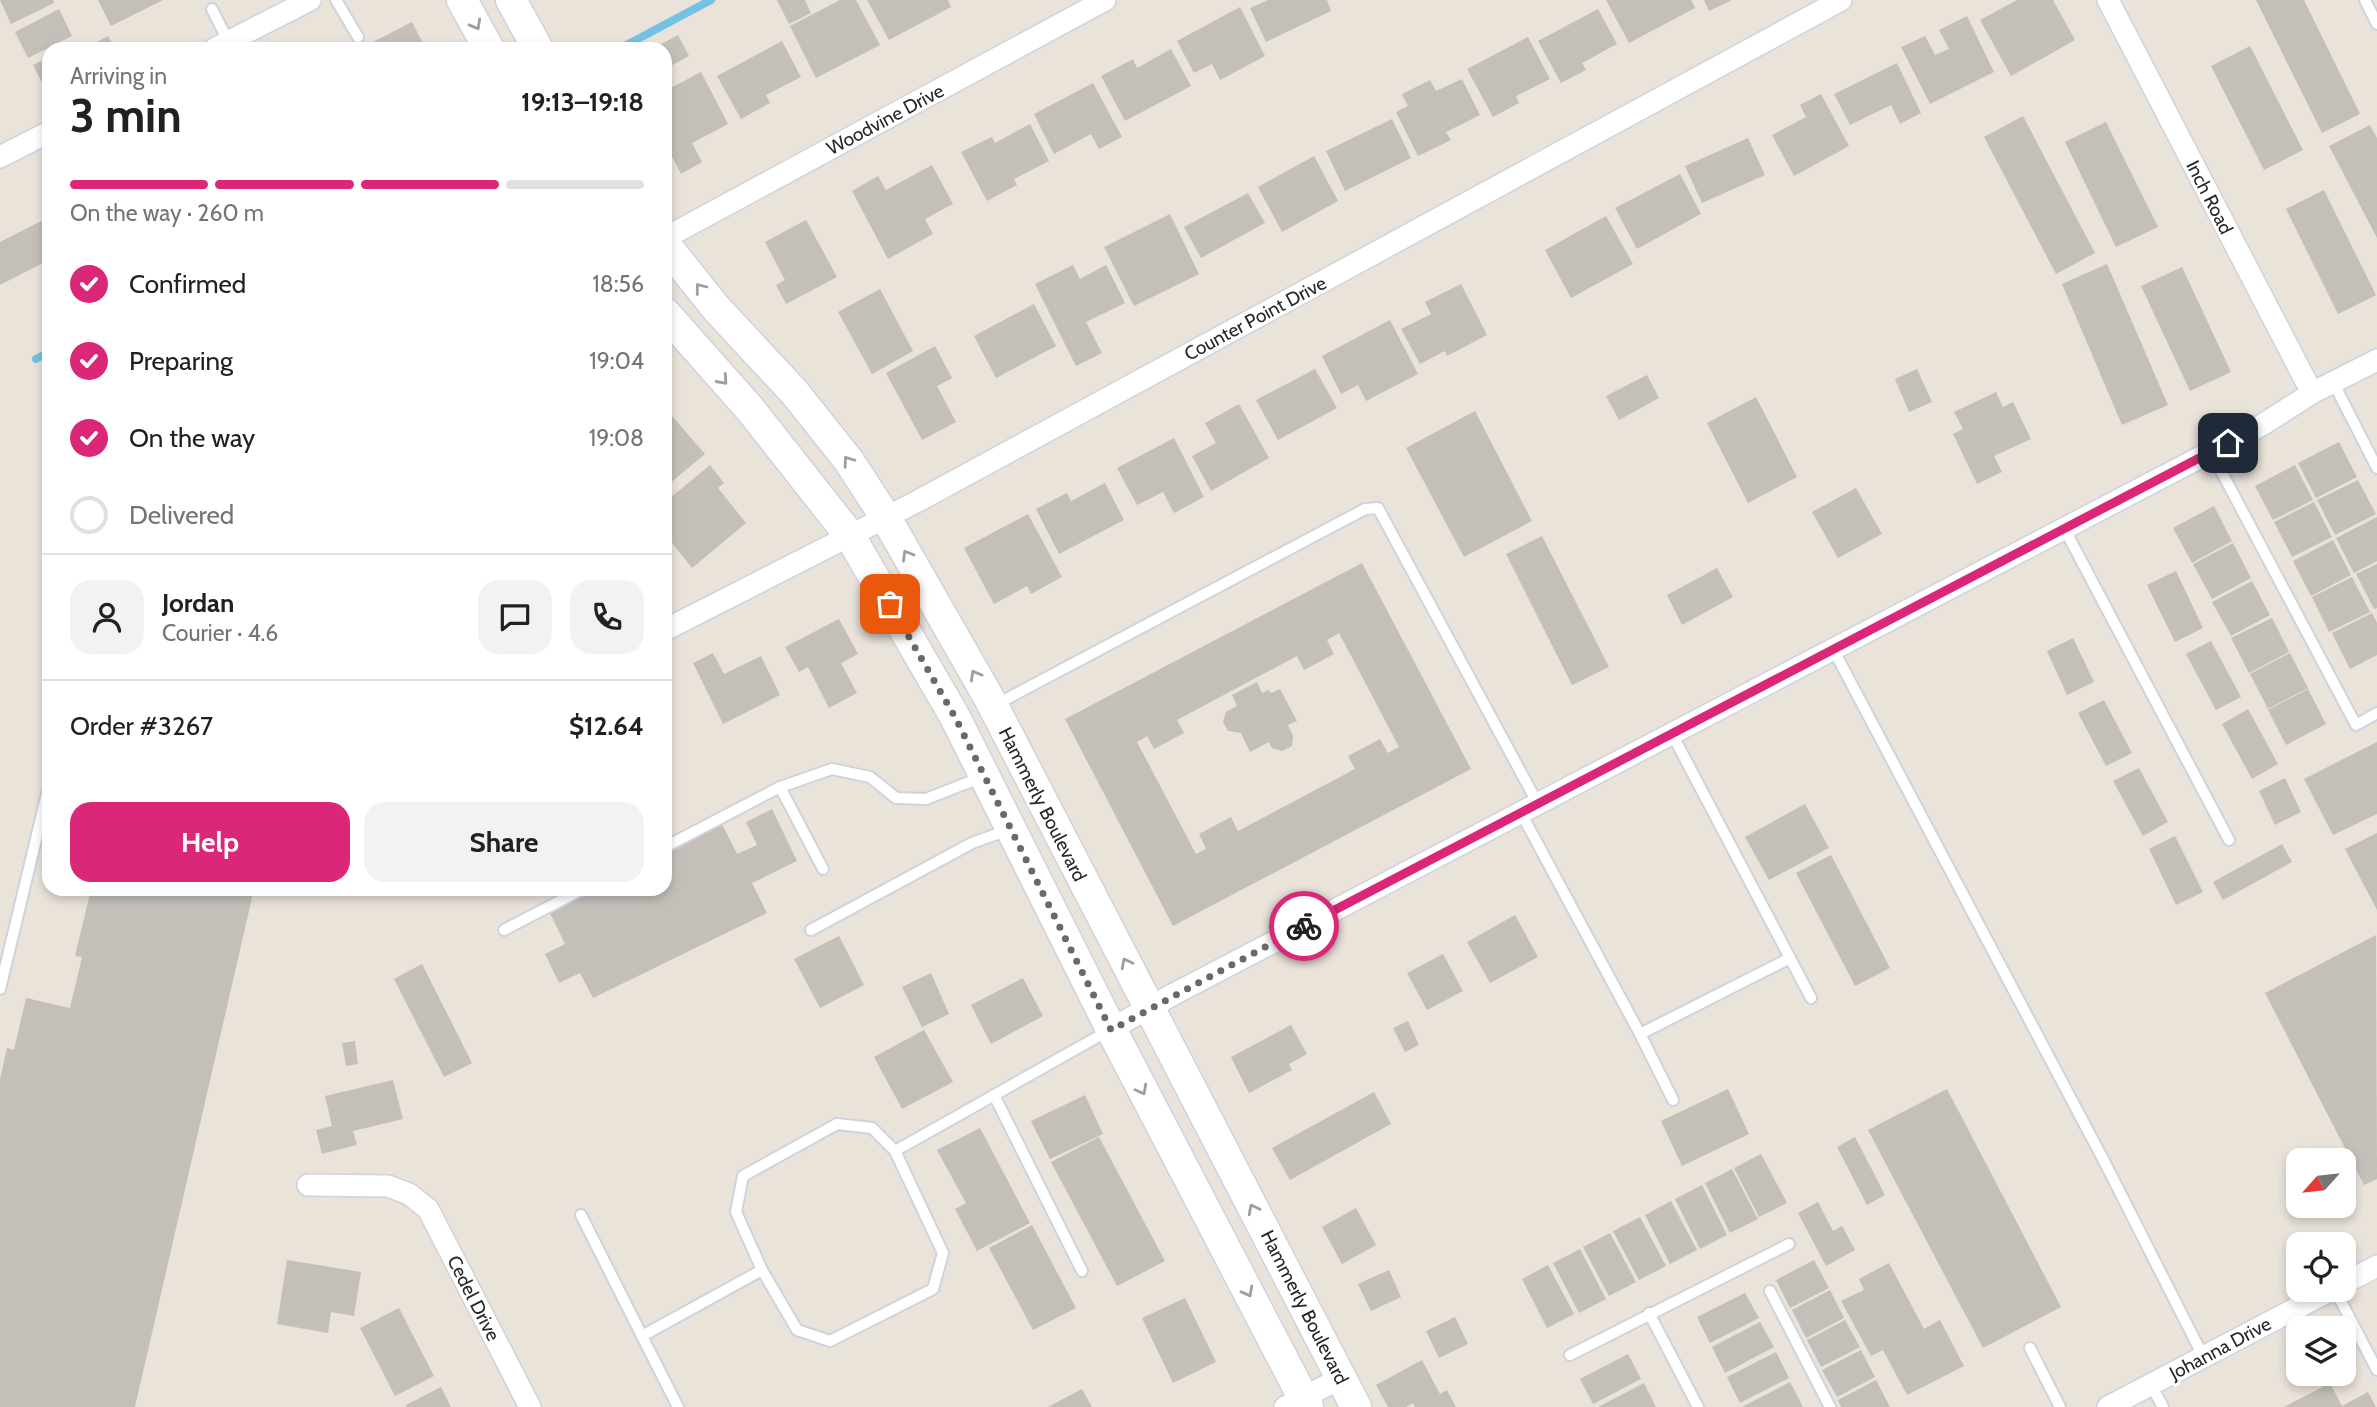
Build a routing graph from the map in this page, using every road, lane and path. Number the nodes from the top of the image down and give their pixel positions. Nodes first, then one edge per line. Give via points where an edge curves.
1 (310, 0) edge
2 (336, 0) edge
3 (462, 0) edge
4 (511, 0) edge
5 (1105, 0) edge
6 (1842, 0) edge
7 (2108, 0) edge
8 (2365, 0) edge
9 (212, 9) dead end
10 (2377, 24) edge
11 (358, 37) dead end
12 (224, 42) edge
13 (232, 42) edge
14 (485, 42) edge
15 (534, 42) edge
16 (42, 136) edge
17 (0, 157) edge
18 (672, 234) edge
19 (672, 253) edge
20 (672, 321) edge
21 (2377, 360) edge
22 (2333, 382) junction
23 (2312, 393) junction
24 (2211, 452) junction
25 (2377, 468) edge
26 (886, 518) junction
27 (2064, 528) junction
28 (850, 536) junction
29 (672, 626) edge
30 (1833, 649) junction
31 (992, 706) junction
32 (2377, 713) edge
33 (1672, 734) junction
34 (985, 776) junction
35 (780, 787) junction
36 (1529, 808) junction
37 (42, 814) edge
38 (1010, 829) junction
39 (2228, 841) dead end
40 (672, 843) edge
41 (823, 869) dead end
42 (570, 896) edge
43 (504, 930) dead end
44 (811, 930) dead end
45 (1790, 958) junction
46 (0, 989) edge
47 (1811, 998) dead end
48 (1149, 1007) junction
49 (1111, 1030) junction
50 (1640, 1034) junction
51 (994, 1095) junction
52 (1673, 1100) dead end
53 (895, 1152) junction
54 (308, 1185) dead end
55 (581, 1215) dead end
56 (1789, 1244) dead end
57 (2377, 1266) edge
58 (762, 1270) junction
59 (1082, 1271) dead end
60 (2356, 1276) edge
61 (1770, 1291) dead end
62 (2309, 1302) edge
63 (2340, 1302) edge
64 (1649, 1314) junction
65 (642, 1336) junction
66 (2030, 1348) dead end
67 (1570, 1355) dead end
68 (2203, 1356) junction
69 (2377, 1370) edge
70 (1341, 1378) junction
71 (2151, 1385) junction
72 (1299, 1404) edge
73 (530, 1407) edge
74 (678, 1407) edge
75 (1356, 1407) edge
76 (1698, 1407) edge
77 (1830, 1407) edge
78 (2060, 1407) edge
79 (2108, 1407) edge
80 (2163, 1407) edge

1 - 13 street
2 - 11 lane
3 -> 14 main road
4 - 15 main road
5 - 18 street, Woodvine Drive
6 - 26 street, Counter Point Drive
7 - 23 street, Inch Road
8 - 10 lane
9 - 12 lane
16 - 17 street
26 -> 19 main road, Hammerly Boulevard via 849,461 795,393
20 -> 28 main road, Hammerly Boulevard via 758,418
21 - 22 street
22 - 23 street
22 - 25 lane
23 - 24 street
24 - 27 street
24 - 32 lane via 2356,725
26 - 28 street, Counter Point Drive
31 -> 26 main road, Hammerly Boulevard
27 - 30 street
27 - 39 lane
28 - 29 street, Counter Point Drive
28 - 34 main road, Hammerly Boulevard
30 - 33 street
30 - 68 lane
31 - 36 lane via 1366,509 1378,508
48 -> 31 main road, Hammerly Boulevard
33 - 36 street
33 - 45 lane
34 - 35 lane via 926,799 896,797 870,777 832,769
34 - 38 main road, Hammerly Boulevard
35 - 40 lane
35 - 41 lane
36 - 48 street
36 - 50 lane
37 - 46 lane
38 - 44 lane via 972,843
38 - 49 main road, Hammerly Boulevard
42 - 43 lane
45 - 47 lane
45 - 50 lane
48 - 49 street
70 -> 48 main road, Hammerly Boulevard
49 - 51 lane
49 -> 72 main road, Hammerly Boulevard
50 - 52 lane
51 - 53 lane
51 - 59 lane
53 - 58 lane via 872,1128 836,1124 743,1176 736,1212
53 - 58 lane via 943,1253 933,1289 830,1341 797,1330
54 - 73 street, Cedel Drive via 388,1186 409,1194 428,1209
55 - 65 lane
56 - 64 lane
57 - 60 street
58 - 65 lane
61 - 77 lane
62 - 68 street, Johanna Drive
63 - 69 lane
64 - 67 lane
64 - 76 lane
65 - 74 lane
66 - 78 lane
68 - 71 street, Johanna Drive
70 - 72 street
70 - 75 main road, Hammerly Boulevard
71 - 79 street, Johanna Drive
71 - 80 lane

